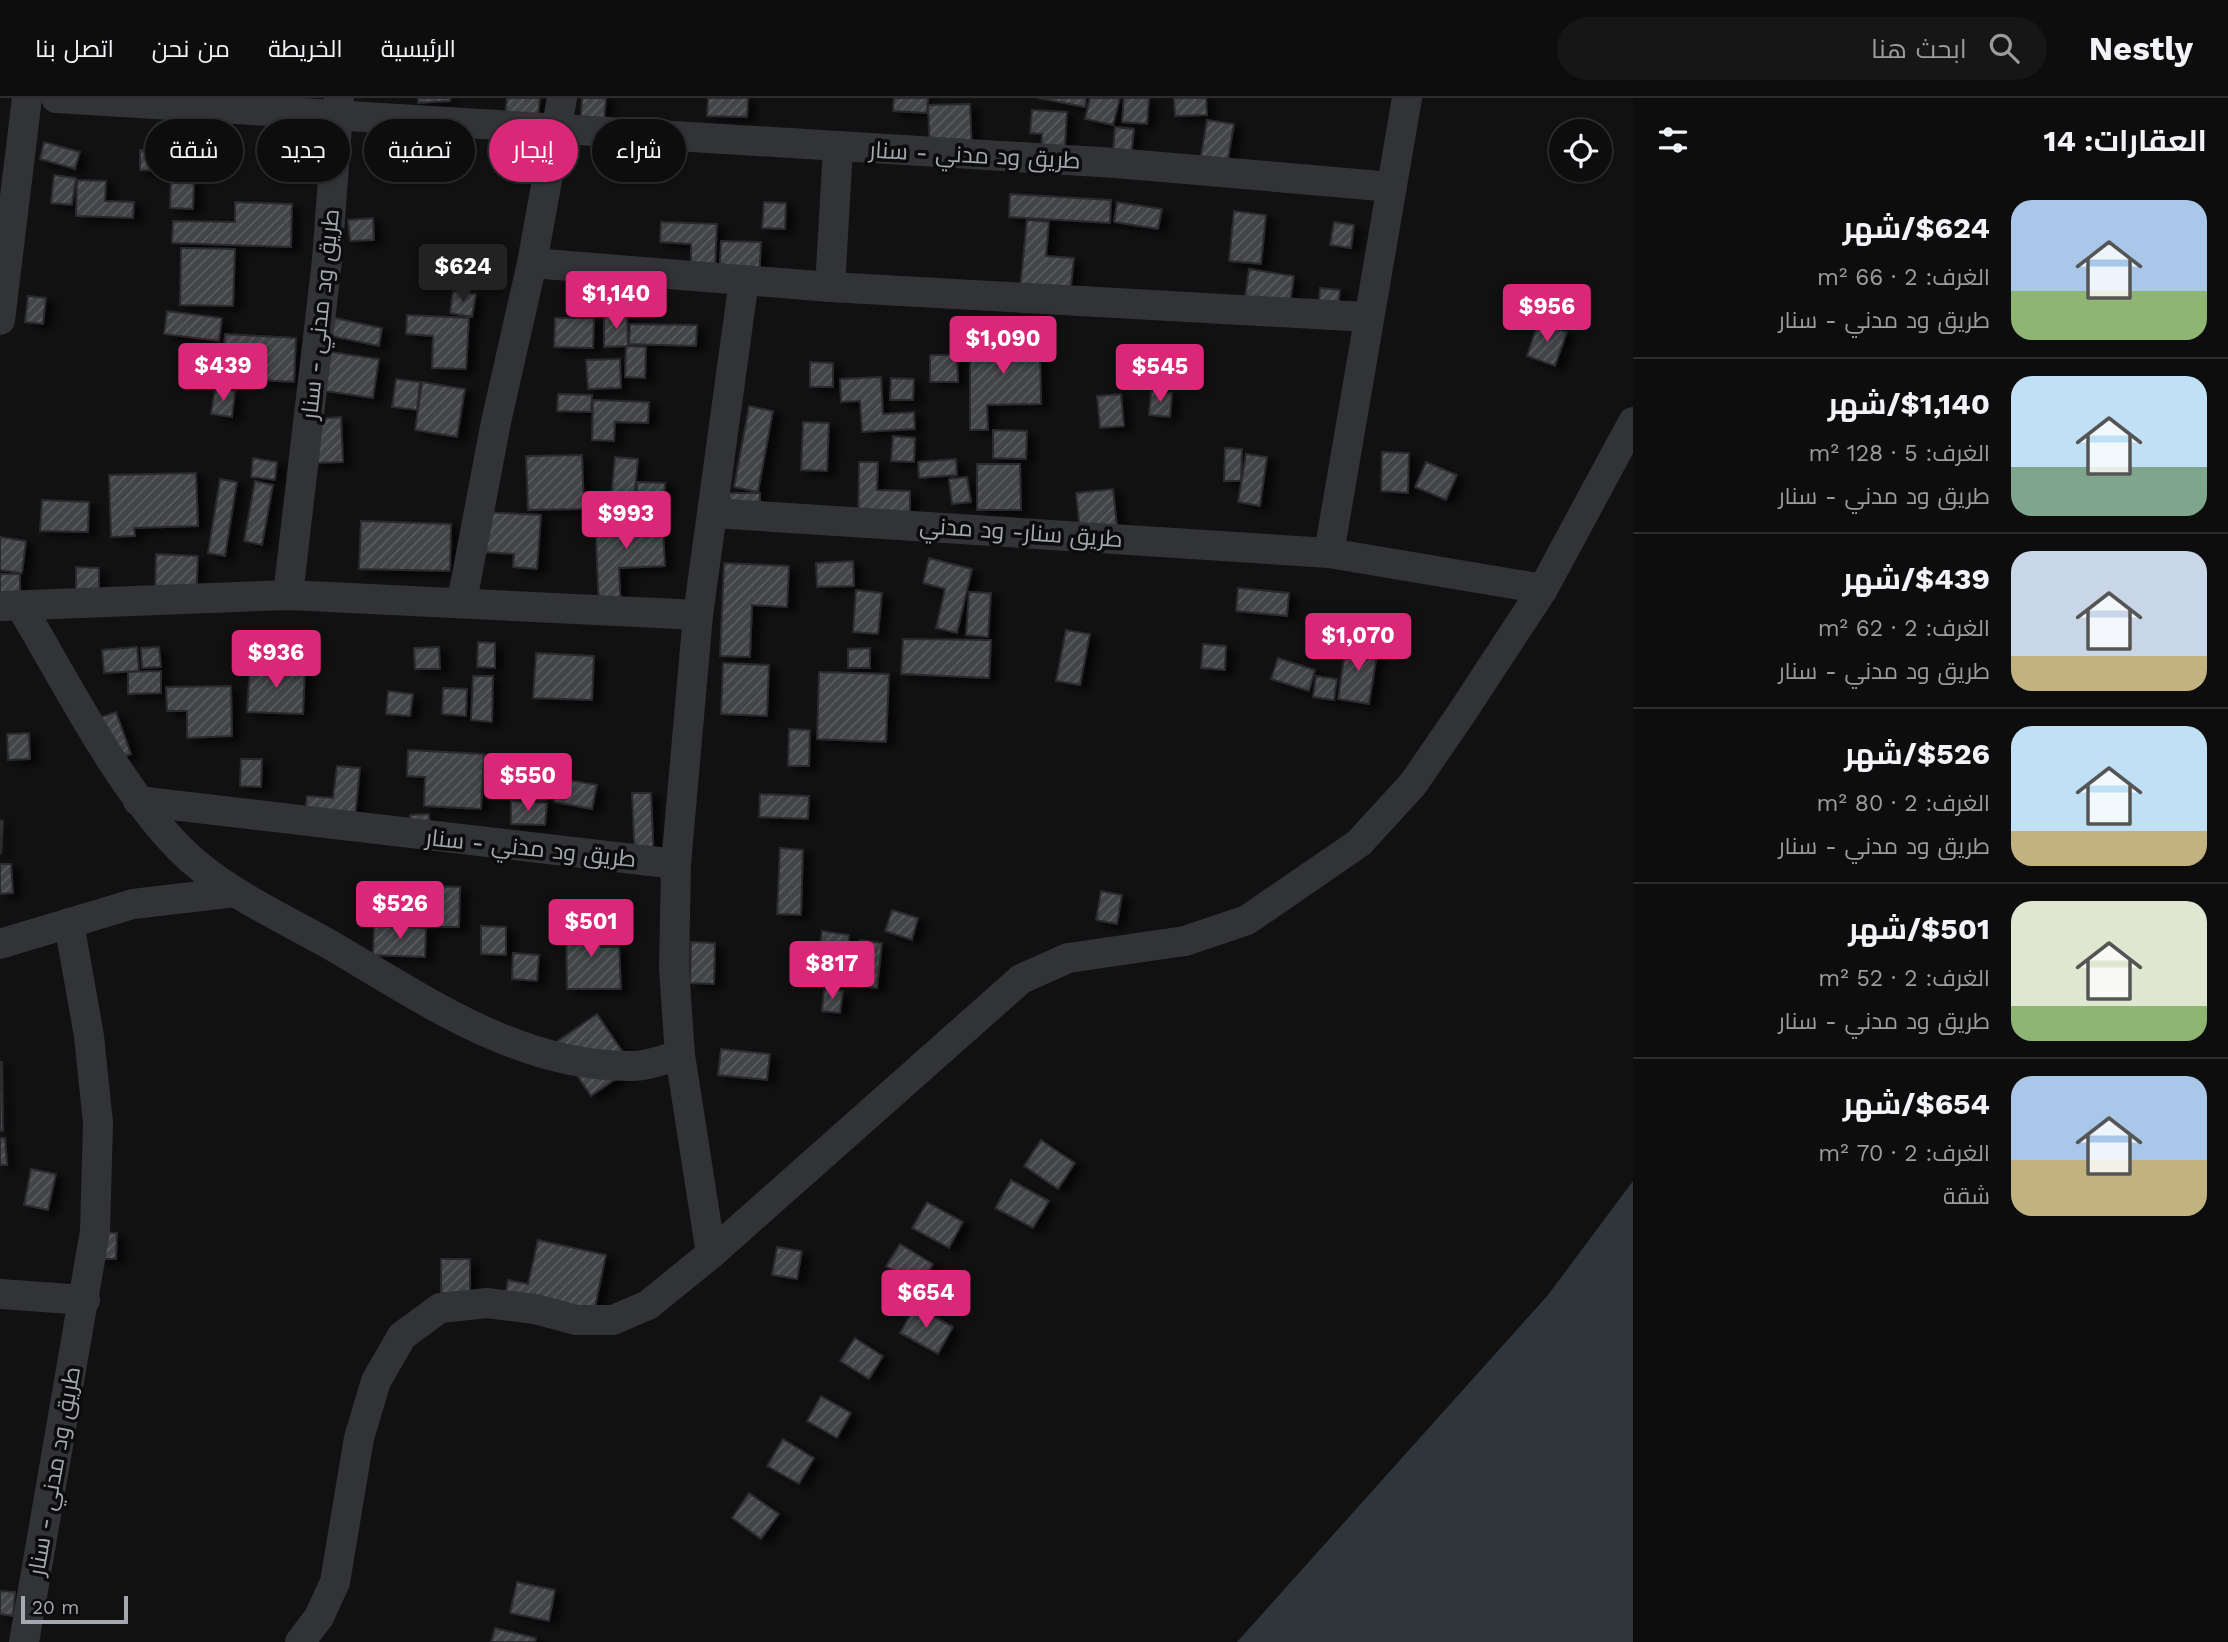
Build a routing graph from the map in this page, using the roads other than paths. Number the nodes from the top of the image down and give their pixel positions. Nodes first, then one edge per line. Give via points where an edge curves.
1 (27, 98) edge
2 (57, 98) edge
3 (562, 98) edge
4 (1407, 98) edge
5 (339, 107) edge
6 (559, 119) edge
7 (489, 122) edge
8 (578, 130) edge
9 (838, 148) junction
10 (548, 182) edge
11 (1392, 187) junction
12 (532, 263) junction
13 (2, 278) edge
14 (744, 280) junction
15 (830, 287) junction
16 (1367, 317) junction
17 (0, 320) edge
18 (1633, 422) edge
19 (713, 513) junction
20 (1329, 553) junction
21 (1543, 589) junction
22 (288, 595) junction
23 (462, 601) junction
24 (10, 606) edge
25 (698, 615) junction
26 (138, 801) junction
27 (676, 864) junction
28 (235, 892) junction
29 (69, 922) junction
30 (0, 944) edge
31 (680, 1055) junction
32 (711, 1254) junction
33 (0, 1294) edge
34 (85, 1300) junction
35 (24, 1642) edge
36 (300, 1642) edge

1 - 13 street
2 - 5 street, طريق ود مدني - سنار
3 - 6 street
4 - 11 street
5 - 7 street, طريق ود مدني - سنار
5 - 22 street, طريق ود مدني - سنار via 327,260
8 - 9 street, طريق ود مدني - سنار
9 - 11 street, طريق ود مدني - سنار via 1116,163
9 - 15 street
10 - 12 street
11 - 16 street
12 - 14 street
12 - 23 street
13 - 17 street
14 - 15 street
14 - 19 street
15 - 16 street
16 - 20 street
18 - 21 street
19 - 20 street, طريق سنار- ود مدني
19 - 25 street
20 - 21 street, طريق سنار- ود مدني
21 - 32 street via 1413,784 1359,843 1247,919 1185,941 1068,958 1021,979
22 - 23 street
22 - 24 street
23 - 25 street
24 - 26 street
25 - 27 street
26 - 27 street, طريق ود مدني - سنار
26 - 28 street via 181,850
27 - 31 street via 674,969
28 - 29 street via 133,904
28 - 31 street via 459,1020 530,1051 584,1063 636,1066
29 - 30 street
29 - 34 street, طريق ود مدني - سنار via 89,1036 97,1123 95,1231
31 - 32 street
32 - 36 street via 648,1306 612,1320 576,1320 486,1303 440,1308 402,1336 376,1381 359,1438 335,1582 319,1617
33 - 34 street
34 - 35 street, طريق ود مدني - سنار

